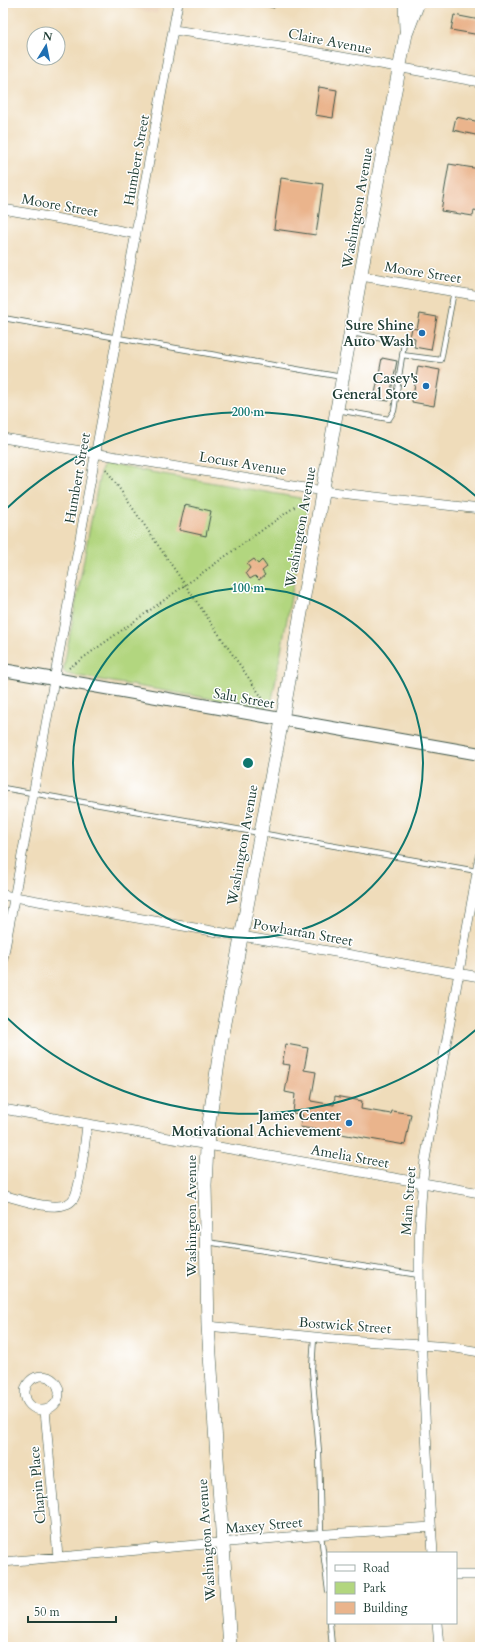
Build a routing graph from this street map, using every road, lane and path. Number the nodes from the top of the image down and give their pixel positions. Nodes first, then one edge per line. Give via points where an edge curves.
1 (178, 3) edge
2 (405, 3) edge
3 (418, 3) edge
4 (174, 30) junction
5 (406, 34) junction
6 (400, 68) junction
7 (480, 82) edge
8 (3, 209) edge
9 (136, 234) junction
10 (361, 276) junction
11 (454, 291) junction
12 (480, 296) edge
13 (3, 318) edge
14 (351, 333) junction
15 (117, 338) junction
16 (402, 355) junction
17 (343, 377) junction
18 (337, 410) junction
19 (3, 438) edge
20 (96, 454) junction
21 (106, 469) dead end
22 (323, 491) junction
23 (300, 503) dead end
24 (480, 509) edge
25 (185, 586) junction
26 (69, 668) dead end
27 (3, 670) edge
28 (54, 679) junction
29 (264, 708) dead end
30 (282, 720) junction
31 (480, 754) edge
32 (3, 788) edge
33 (34, 794) junction
34 (261, 832) junction
35 (480, 856) edge
36 (477, 871) junction
37 (3, 895) edge
38 (15, 897) junction
39 (242, 936) junction
40 (3, 959) edge
41 (459, 973) junction
42 (480, 977) edge
43 (3, 1109) edge
44 (87, 1125) junction
45 (207, 1146) junction
46 (422, 1183) junction
47 (480, 1193) edge
48 (3, 1195) edge
49 (206, 1242) junction
50 (419, 1275) junction
51 (208, 1326) junction
52 (314, 1337) junction
53 (422, 1344) junction
54 (480, 1352) edge
55 (45, 1410) dead end
56 (431, 1527) junction
57 (321, 1535) junction
58 (223, 1543) junction
59 (433, 1552) edge
60 (58, 1557) junction
61 (3, 1562) edge
62 (457, 1575) edge
63 (480, 1575) edge
64 (327, 1583) edge
65 (330, 1624) edge
66 (437, 1624) edge
67 (230, 1647) edge
68 (332, 1647) edge
69 (439, 1647) edge

1 - 4 street, Humbert Street
2 - 5 main road, Washington Avenue
3 - 5 main road, Washington Avenue
4 - 6 street, Claire Avenue
4 - 9 street, Humbert Street
5 - 6 main road, Washington Avenue
6 - 7 street, Claire Avenue
6 - 10 main road, Washington Avenue
8 - 9 street, Moore Street
9 - 15 street, Humbert Street
10 - 11 street, Moore Street
10 - 14 main road, Washington Avenue
11 - 12 street, Moore Street
11 - 16 lane via 441,360
13 - 15 lane
14 - 16 lane via 404,343
14 - 17 main road, Washington Avenue
15 - 17 lane
15 - 20 street, Humbert Street
16 - 18 lane via 394,411 388,419
17 - 18 main road, Washington Avenue
18 - 22 main road, Washington Avenue
19 - 20 street, Locust Avenue
20 - 22 street, Locust Avenue
20 - 28 street, Humbert Street
21 - 25 path
22 - 24 street, Locust Avenue
22 - 30 main road, Washington Avenue
23 - 25 path
25 - 26 path
25 - 29 path via 263,699
27 - 28 street, Salu Street
28 - 30 street, Salu Street
28 - 33 street, Humbert Street
30 - 31 street, Salu Street
30 - 34 main road, Washington Avenue
32 - 33 lane
33 - 34 lane
33 - 38 street, Humbert Street
34 - 36 lane
34 - 39 main road, Washington Avenue
35 - 36 street, Main Street
36 - 41 street, Main Street
37 - 38 street, Powhattan Street
38 - 39 street, Powhattan Street
38 - 40 street, Humbert Street
39 - 41 street, Powhattan Street
39 - 45 main road, Washington Avenue via 212,1096
41 - 42 street, Powhattan Street
41 - 46 street, Main Street
43 - 44 street, Amelia Street
44 - 45 street, Amelia Street
44 - 48 street via 78,1185 75,1197 70,1202 62,1206 50,1206
45 - 46 street, Amelia Street
45 - 49 main road, Washington Avenue
46 - 47 street, Amelia Street
46 - 50 street, Main Street
49 - 50 lane
49 - 51 main road, Washington Avenue
50 - 53 street, Main Street
51 - 52 street, Bostwick Street
51 - 58 main road, Washington Avenue
52 - 53 street, Bostwick Street
52 - 57 lane via 312,1369 319,1452
53 - 54 street, Bostwick Street
53 - 56 street, Main Street
55 - 60 street, Chapin Place
56 - 57 street, Maxey Street
56 - 59 street, Main Street
57 - 58 street, Maxey Street
57 - 64 lane
58 - 60 street, Maxey Street
58 - 67 main road, Washington Avenue
60 - 61 street, Maxey Street
62 - 63 street
65 - 68 lane
66 - 69 street

